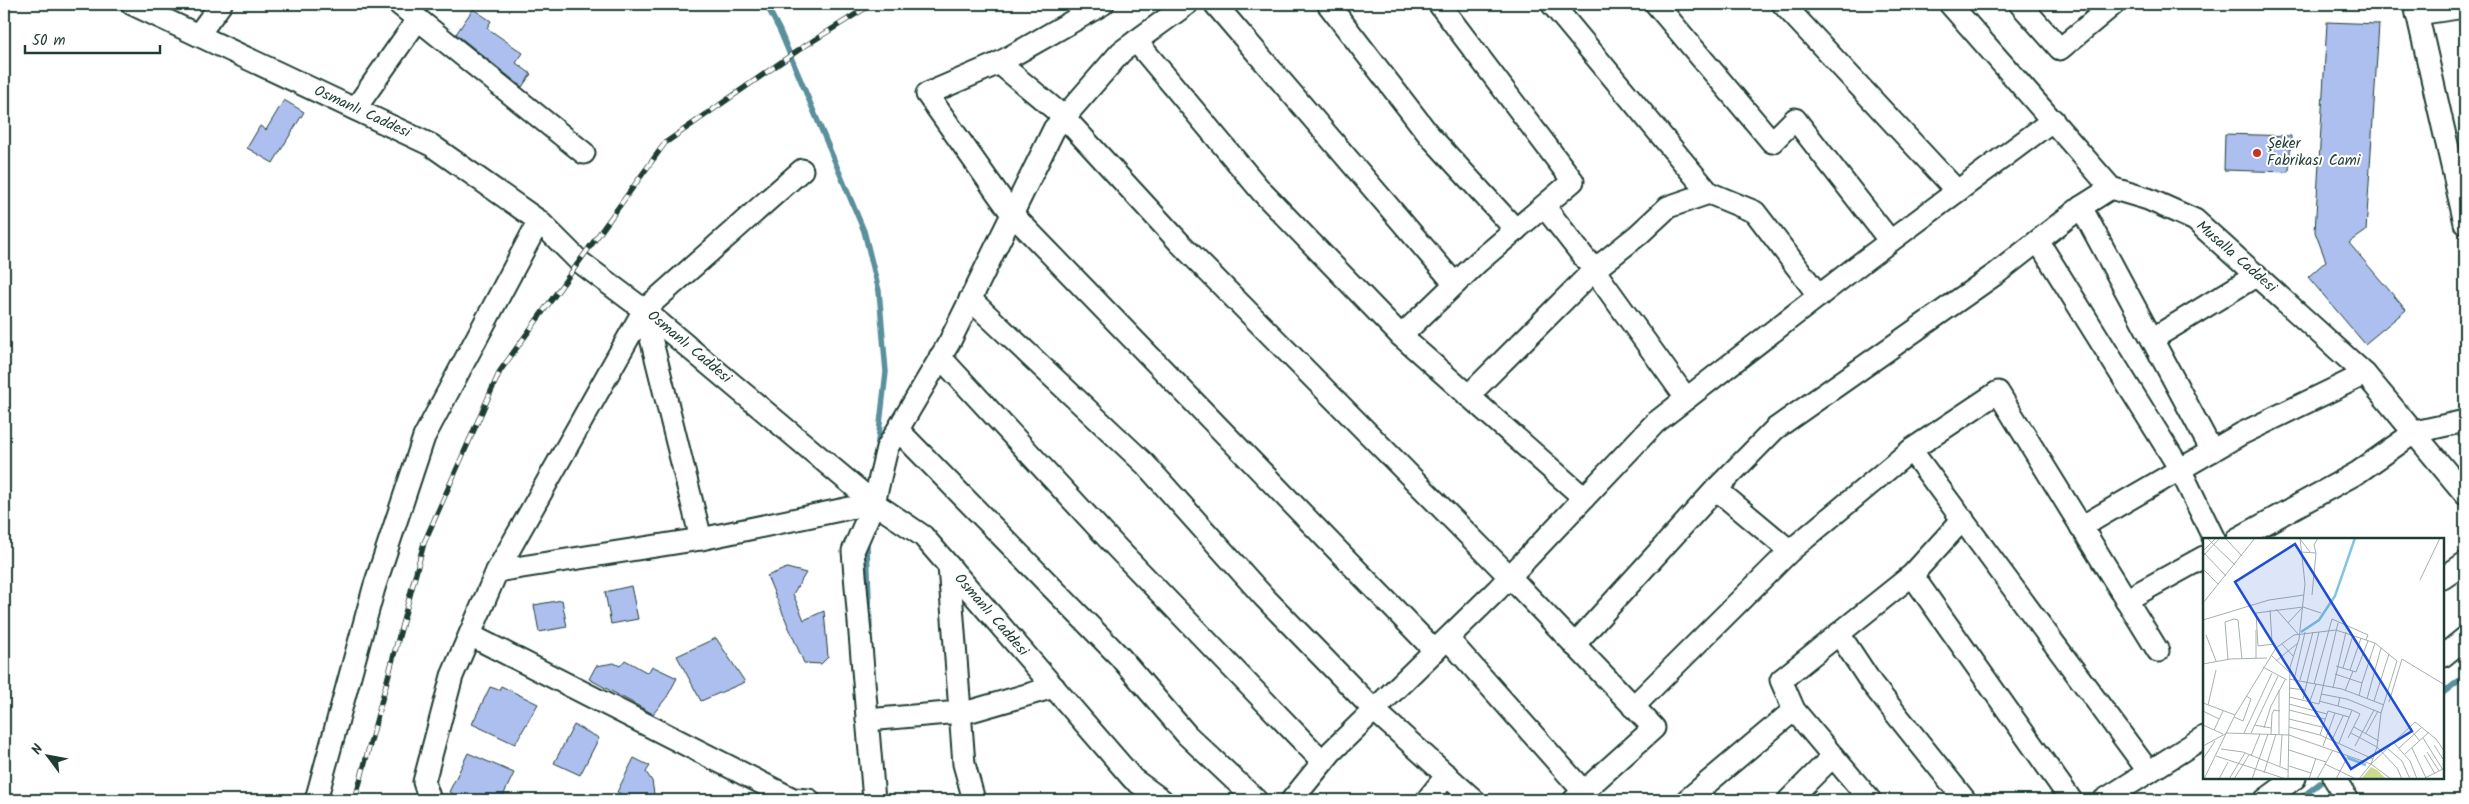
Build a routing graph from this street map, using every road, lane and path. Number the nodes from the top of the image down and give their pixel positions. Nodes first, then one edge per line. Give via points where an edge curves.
1 (132, 4) edge
2 (222, 4) edge
3 (399, 4) edge
4 (1103, 4) edge
5 (1187, 4) edge
6 (1215, 4) edge
7 (1328, 4) edge
8 (1439, 4) edge
9 (1552, 4) edge
10 (1656, 4) edge
11 (1783, 4) edge
12 (1950, 4) edge
13 (2020, 4) edge
14 (2114, 4) edge
15 (2465, 7) edge
16 (2416, 9) edge
17 (418, 20) junction
18 (198, 35) junction
19 (1136, 41) junction
20 (999, 63) junction
21 (355, 109) junction
22 (1064, 117) junction
23 (2053, 120) junction
24 (584, 153) dead end
25 (802, 170) dead end
26 (2111, 188) junction
27 (1957, 191) junction
28 (1708, 193) junction
29 (1544, 206) junction
30 (2081, 207) junction
31 (1012, 214) junction
32 (539, 221) junction
33 (2465, 223) edge
34 (1516, 230) junction
35 (2038, 241) junction
36 (1890, 242) junction
37 (1594, 270) junction
38 (2257, 274) junction
39 (1455, 284) junction
40 (1819, 296) junction
41 (970, 299) junction
42 (644, 310) junction
43 (1401, 336) junction
44 (2152, 339) junction
45 (940, 357) junction
46 (2365, 374) junction
47 (1468, 396) junction
48 (1686, 398) junction
49 (2465, 421) edge
50 (898, 430) junction
51 (2415, 432) junction
52 (1911, 450) junction
53 (2212, 451) junction
54 (2180, 469) junction
55 (1716, 489) junction
56 (2465, 494) edge
57 (1584, 498) junction
58 (874, 503) junction
59 (1963, 519) junction
60 (2081, 527) junction
61 (2214, 538) edge
62 (2239, 538) edge
63 (701, 539) junction
64 (1790, 551) junction
65 (2203, 558) edge
66 (2465, 563) edge
67 (949, 566) junction
68 (497, 570) junction
69 (1912, 575) junction
70 (1510, 577) junction
71 (2444, 577) edge
72 (2126, 600) junction
73 (1839, 634) junction
74 (470, 635) junction
75 (2465, 638) edge
76 (1441, 645) junction
77 (1574, 645) junction
78 (2158, 651) dead end
79 (2444, 655) edge
80 (1054, 687) junction
81 (1633, 707) junction
82 (1374, 710) junction
83 (1794, 710) junction
84 (959, 712) junction
85 (867, 720) junction
86 (2203, 737) edge
87 (1833, 756) junction
88 (1323, 762) junction
89 (2149, 772) junction
90 (1447, 775) junction
91 (2294, 779) edge
92 (2335, 779) edge
93 (1579, 796) edge
94 (316, 800) edge
95 (430, 800) edge
96 (809, 800) edge
97 (874, 800) edge
98 (974, 800) edge
99 (1162, 800) edge
100 (1256, 800) edge
101 (1292, 800) edge
102 (1427, 800) edge
103 (1474, 800) edge
104 (1687, 800) edge
105 (1789, 800) edge
106 (1870, 800) edge
107 (1965, 800) edge
108 (2071, 800) edge
109 (2104, 800) edge
110 (2265, 800) edge
111 (2348, 800) edge

1 - 18 street, Osmanlı Caddesi
2 - 18 street
3 - 17 street
4 - 20 street
5 - 19 street
6 - 39 street
7 - 34 street via 1429,135
8 - 29 street via 1573,181
9 - 28 street
10 - 36 street via 1772,142 1795,119
11 - 27 street
12 - 23 street
13 - 14 street via 2060,49
15 - 16 street
16 - 33 street
17 - 21 street
17 - 24 street
18 - 21 street, Osmanlı Caddesi
19 - 22 street via 1121,52
19 - 43 street via 1262,192
20 - 22 street
20 - 31 street via 927,94
21 - 32 street, Osmanlı Caddesi via 432,145
22 - 31 street via 1054,129
22 - 70 street via 1179,242
23 - 26 street
23 - 27 street
25 - 42 street
26 - 30 street
26 - 38 street, Musalla Caddesi via 2148,199 2195,220
27 - 36 street
28 - 37 street via 1668,206
28 - 40 street via 1755,212
29 - 34 street
29 - 37 street
30 - 35 street
30 - 44 street
31 - 41 street
31 - 76 street
32 - 42 street, Osmanlı Caddesi via 580,262
32 - 94 street via 424,437 374,588
34 - 39 street
35 - 54 street
35 - 55 street via 1776,429
36 - 40 street
37 - 47 street
37 - 48 street
38 - 44 street
38 - 46 street, Musalla Caddesi
39 - 43 street
40 - 48 street
41 - 45 street
41 - 82 street via 1145,464 1264,597
42 - 58 street, Osmanlı Caddesi
42 - 63 street
42 - 68 street
43 - 47 street
44 - 53 street
45 - 50 street
45 - 88 street via 1117,548
46 - 51 street, Musalla Caddesi
46 - 53 street
47 - 57 street
48 - 57 street via 1655,423
49 - 51 street
50 - 58 street via 887,448
50 - 100 street via 1120,657 1187,735
51 - 56 street, Musalla Caddesi
51 - 62 street via 2357,473
52 - 59 street
52 - 60 street via 1998,392
52 - 64 street
53 - 54 street
54 - 60 street
54 - 61 street
55 - 64 street
55 - 77 street
57 - 70 street
58 - 63 street
58 - 67 street, Osmanlı Caddesi via 923,536
58 - 85 street via 853,551
59 - 69 street
59 - 89 street
60 - 72 street
63 - 68 street
64 - 81 street
65 - 72 street
66 - 71 street
67 - 80 street, Osmanlı Caddesi
67 - 84 street via 957,645
68 - 74 street
69 - 73 street
69 - 108 street
70 - 76 street
70 - 77 street
72 - 78 street
73 - 83 street via 1781,680
73 - 107 street via 1872,684
74 - 95 street via 452,676 424,782
74 - 96 street via 793,799
75 - 79 street
76 - 82 street
76 - 93 street
77 - 81 street
80 - 84 street
80 - 99 street, Osmanlı Caddesi via 1133,779
81 - 93 street via 1654,728
82 - 88 street
82 - 90 street
83 - 87 street
83 - 104 street
84 - 85 street
84 - 98 street via 964,764
85 - 97 street
86 - 89 street
87 - 105 street
87 - 106 street
88 - 101 street
89 - 109 street
90 - 102 street
90 - 103 street
91 - 110 street
92 - 111 street

